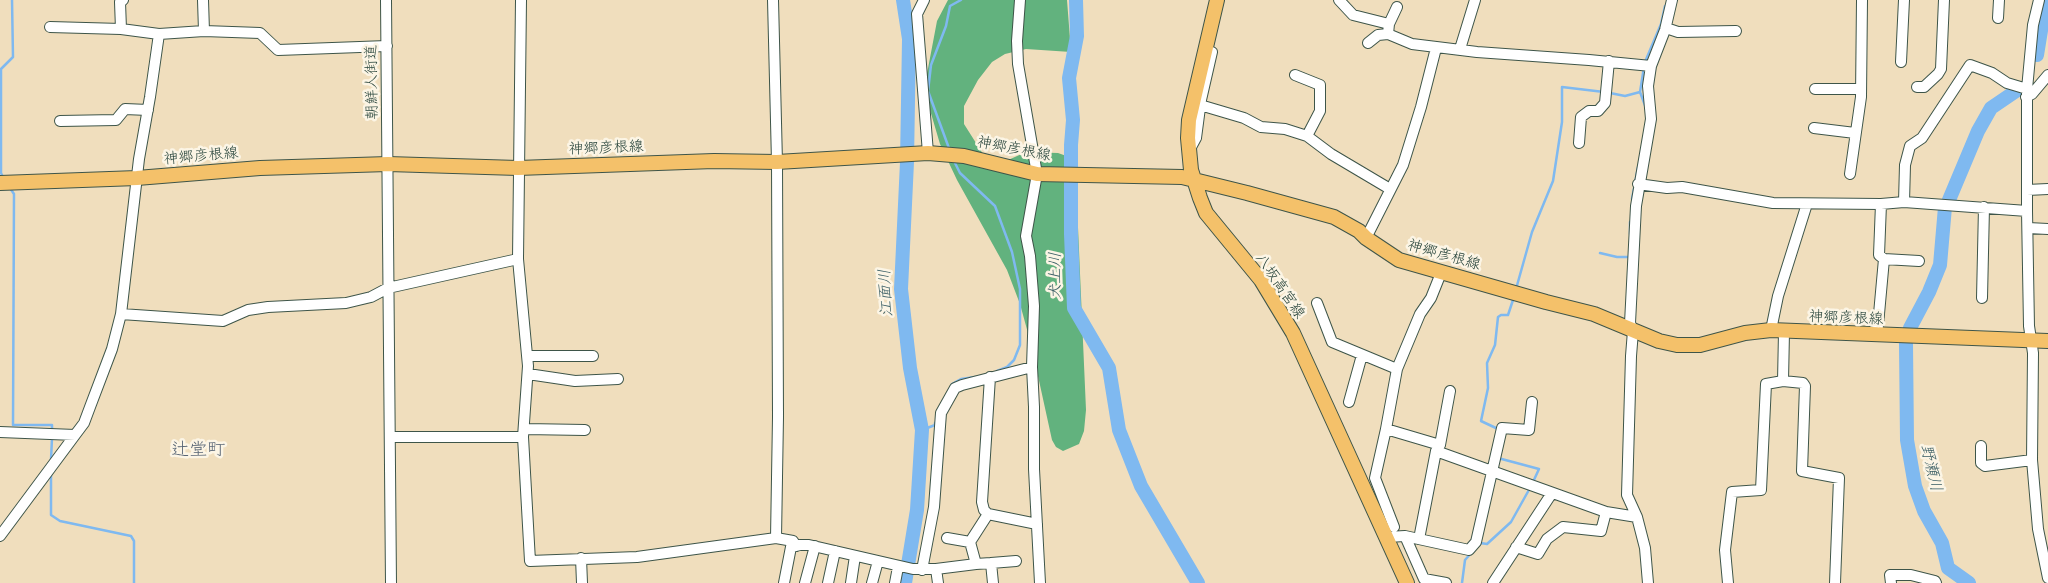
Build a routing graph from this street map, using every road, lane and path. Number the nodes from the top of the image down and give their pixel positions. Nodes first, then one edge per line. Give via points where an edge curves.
1 (123, 0) edge
2 (203, 0) edge
3 (386, 0) edge
4 (520, 0) edge
5 (773, 0) edge
6 (924, 0) edge
7 (1020, 0) edge
8 (1217, 0) edge
9 (1224, 0) edge
10 (1339, 0) edge
11 (1475, 0) edge
12 (1672, 0) edge
13 (1862, 0) edge
14 (1904, 0) edge
15 (1944, 0) edge
16 (1999, 0) edge
17 (2039, 0) edge
18 (1397, 7) dead end
19 (1998, 18) dead end
20 (50, 27) dead end
21 (1666, 28) junction
22 (121, 29) junction
23 (1389, 29) junction
24 (1736, 31) dead end
25 (204, 32) junction
26 (159, 34) junction
27 (1368, 43) dead end
28 (387, 46) junction
29 (1436, 48) junction
30 (1460, 49) junction
31 (1609, 61) junction
32 (1901, 62) dead end
33 (1647, 66) junction
34 (1295, 75) dead end
35 (2048, 75) edge
36 (1917, 87) dead end
37 (1815, 89) dead end
38 (1860, 89) junction
39 (2026, 93) junction
40 (1200, 105) junction
41 (148, 110) junction
42 (60, 121) dead end
43 (1814, 128) dead end
44 (1855, 132) junction
45 (1307, 136) junction
46 (1579, 143) dead end
47 (1188, 150) junction
48 (928, 153) junction
49 (777, 162) junction
50 (388, 164) junction
51 (518, 168) junction
52 (1041, 174) junction
53 (1850, 174) dead end
54 (137, 178) junction
55 (1188, 178) junction
56 (0, 183) edge
57 (1638, 184) junction
58 (1390, 189) junction
59 (2048, 189) edge
60 (2027, 190) junction
61 (1904, 202) junction
62 (1806, 204) junction
63 (1881, 204) junction
64 (1984, 207) junction
65 (2027, 210) junction
66 (2028, 228) junction
67 (2048, 229) edge
68 (1366, 238) junction
69 (518, 259) junction
70 (1884, 259) junction
71 (1919, 261) dead end
72 (1441, 273) junction
73 (388, 288) junction
74 (1982, 298) dead end
75 (1317, 303) dead end
76 (121, 314) junction
77 (1633, 331) junction
78 (1777, 331) junction
79 (1877, 336) junction
80 (2031, 340) junction
81 (2048, 341) edge
82 (1362, 355) junction
83 (527, 356) junction
84 (593, 356) dead end
85 (1032, 367) junction
86 (1398, 369) junction
87 (528, 374) junction
88 (990, 377) junction
89 (618, 379) dead end
90 (1783, 381) junction
91 (1450, 391) dead end
92 (1349, 402) dead end
93 (1532, 402) dead end
94 (1386, 429) junction
95 (585, 430) dead end
96 (0, 432) edge
97 (524, 433) junction
98 (75, 435) junction
99 (390, 437) junction
100 (1981, 446) dead end
101 (1438, 448) junction
102 (2032, 460) junction
103 (1492, 472) junction
104 (1552, 493) junction
105 (1606, 512) junction
106 (988, 514) junction
107 (1637, 517) junction
108 (1038, 524) junction
109 (2043, 529) edge
110 (1391, 532) junction
111 (0, 536) edge
112 (1405, 536) junction
113 (776, 538) junction
114 (947, 538) dead end
115 (1418, 539) junction
116 (970, 542) junction
117 (796, 546) junction
118 (815, 546) junction
119 (1516, 548) junction
120 (835, 551) junction
121 (855, 556) junction
122 (581, 558) junction
123 (878, 561) junction
124 (1016, 561) dead end
125 (991, 563) junction
126 (976, 564) junction
127 (909, 568) junction
128 (936, 569) junction
129 (2048, 578) edge
130 (392, 583) edge
131 (582, 583) edge
132 (784, 583) edge
133 (805, 583) edge
134 (828, 583) edge
135 (850, 583) edge
136 (872, 583) edge
137 (895, 583) edge
138 (938, 583) edge
139 (993, 583) edge
140 (1040, 583) edge
141 (1407, 583) edge
142 (1446, 583) edge
143 (1493, 583) edge
144 (1648, 583) edge
145 (1728, 583) edge
146 (1835, 583) edge
147 (1891, 583) edge
148 (1936, 583) edge

1 - 22 street via 120,2
2 - 25 street
3 - 28 street, 朝鮮人街道
4 - 51 street
5 - 49 street
6 - 48 street via 917,14
7 - 52 street via 1018,64
8 - 47 main road, 八坂高宮線 via 1189,120
9 - 40 street
10 - 23 street via 1353,15
11 - 30 street
12 - 21 street
13 - 38 street
14 - 32 street
15 - 36 street via 1941,69 1924,87
16 - 19 street
17 - 39 street
18 - 23 street
20 - 22 street
21 - 24 street via 1678,32
21 - 33 street
22 - 26 street
23 - 27 street
23 - 29 street via 1412,44
25 - 26 street
25 - 28 street via 260,34 278,50
26 - 41 street
28 - 50 street, 朝鮮人街道
29 - 30 street
29 - 58 street via 1403,165
30 - 31 street
31 - 33 street
31 - 46 street via 1602,108 1581,117
33 - 57 street via 1651,119
34 - 45 street via 1320,85 1320,111
35 - 39 street via 2032,94
37 - 38 street
38 - 44 street
39 - 60 street
39 - 61 street via 1992,73 1970,65 1922,138 1910,146 1905,165
40 - 45 street via 1244,118 1261,127 1285,129
40 - 47 street via 1196,138
41 - 42 street via 125,109 116,120
41 - 54 street
43 - 44 street
44 - 53 street
45 - 58 street
47 - 55 main road, 八坂高宮線
48 - 49 main road, 神郷彦根線
48 - 52 main road, 神郷彦根線 via 964,156
49 - 51 main road, 神郷彦根線
49 - 113 street
50 - 51 main road, 神郷彦根線
50 - 54 main road, 神郷彦根線 via 260,168
50 - 73 street, 朝鮮人街道
51 - 69 street
52 - 55 main road, 神郷彦根線
52 - 85 street via 1026,236 1034,306
54 - 56 main road, 神郷彦根線
54 - 76 street
55 - 68 main road, 神郷彦根線 via 1334,217
55 - 110 main road, 八坂高宮線 via 1206,213 1261,280 1293,333
57 - 62 street via 1682,187 1773,203
57 - 77 street via 1630,323
58 - 68 street
59 - 60 street
60 - 65 street
61 - 63 street
61 - 64 street
62 - 63 street
62 - 78 street via 1778,296
63 - 70 street via 1879,255
64 - 65 street
64 - 74 street
65 - 66 street
66 - 67 street
66 - 80 street
68 - 72 main road, 神郷彦根線 via 1399,260
69 - 73 street
69 - 83 street
70 - 71 street
70 - 79 street
72 - 77 main road, 神郷彦根線 via 1594,314
72 - 86 street
73 - 76 street via 371,297 346,303 268,307 248,310 223,321
73 - 99 street, 朝鮮人街道
75 - 82 street via 1332,342
76 - 98 street via 112,349 84,423
77 - 78 main road, 神郷彦根線 via 1678,345 1700,345 1745,333
77 - 107 street via 1627,495
78 - 79 main road, 神郷彦根線
78 - 90 street
79 - 80 main road, 神郷彦根線
80 - 81 main road, 神郷彦根線
80 - 102 street
82 - 86 street
82 - 92 street
83 - 84 street
83 - 87 street
85 - 88 street
85 - 108 street
86 - 94 street
87 - 89 street via 575,381
87 - 97 street
88 - 106 street via 982,502
88 - 127 street via 955,388 941,413 934,507
90 - 145 street via 1766,384 1761,490 1732,492 1725,550
90 - 146 street via 1805,386 1802,471 1839,478
91 - 101 street
93 - 103 street via 1529,430 1502,428
94 - 101 street
94 - 110 street via 1375,478
95 - 97 street
96 - 98 street
97 - 99 street
97 - 122 street via 530,561
98 - 111 street
99 - 130 street, 朝鮮人街道
100 - 102 street via 1980,463 1985,466
101 - 103 street
101 - 115 street
102 - 109 street
103 - 104 street
103 - 115 street via 1476,542 1468,550
104 - 105 street
104 - 119 street
105 - 107 street
105 - 119 street via 1601,531 1564,527 1547,539 1538,554
106 - 108 street
106 - 116 street
107 - 144 street via 1645,548
108 - 140 street
109 - 129 street
110 - 112 street
110 - 141 main road, 八坂高宮線
112 - 115 street
112 - 142 street via 1424,579
113 - 117 street via 793,541
113 - 122 street via 637,557
114 - 116 street
116 - 126 street
117 - 118 street
117 - 132 street via 790,547
118 - 120 street
118 - 133 street
119 - 143 street
120 - 121 street
120 - 134 street
121 - 123 street
121 - 135 street
122 - 131 street
123 - 127 street
123 - 136 street
124 - 125 street
125 - 126 street
125 - 139 street
126 - 128 street
127 - 128 street
127 - 137 street
128 - 138 street
147 - 148 street via 1890,575 1910,575

